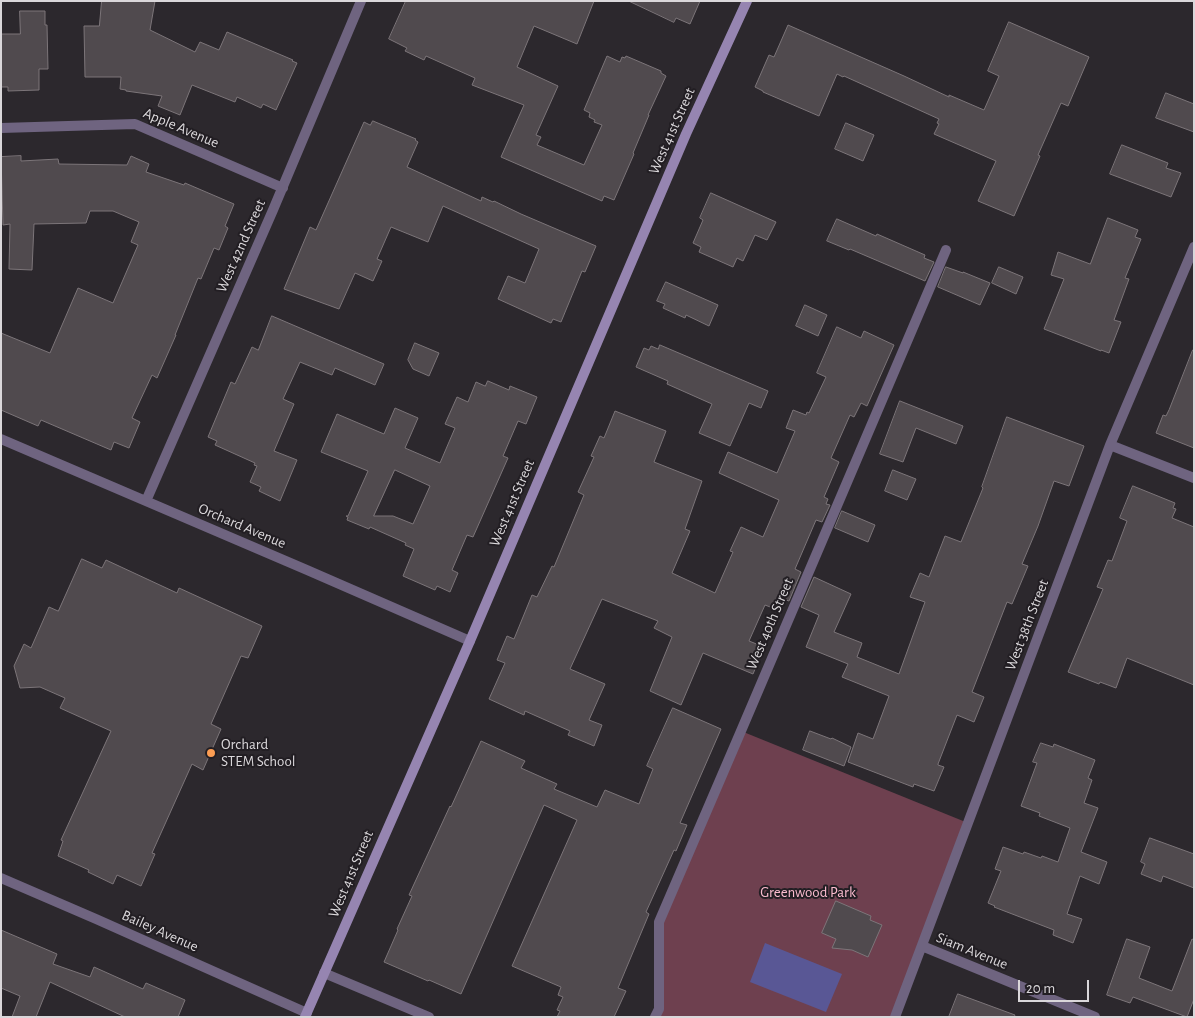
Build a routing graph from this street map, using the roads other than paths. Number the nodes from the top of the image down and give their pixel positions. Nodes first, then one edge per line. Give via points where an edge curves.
1 (362, 1) edge
2 (747, 1) edge
3 (1, 128) edge
4 (283, 188) junction
5 (1194, 247) edge
6 (946, 250) dead end
7 (1, 439) edge
8 (1110, 445) junction
9 (1194, 478) edge
10 (146, 501) junction
11 (470, 642) junction
12 (1, 878) edge
13 (922, 946) junction
14 (324, 973) junction
15 (306, 1015) edge
16 (429, 1017) edge
17 (655, 1017) edge
18 (895, 1017) edge
19 (1094, 1017) edge

1 - 4 street, West 42nd Street
2 - 11 street, West 41st Street via 686,134
3 - 4 street, Apple Avenue via 135,124
4 - 10 street, West 42nd Street
5 - 8 street, West 38th Street
6 - 17 street, West 40th Street via 658,922 659,1008
7 - 10 street, Orchard Avenue
8 - 9 street
8 - 13 street, West 38th Street
10 - 11 street, Orchard Avenue
11 - 14 street, West 41st Street
12 - 15 street, Bailey Avenue
13 - 18 street, West 38th Street
13 - 19 street, Siam Avenue
14 - 15 street, West 41st Street
14 - 16 street

